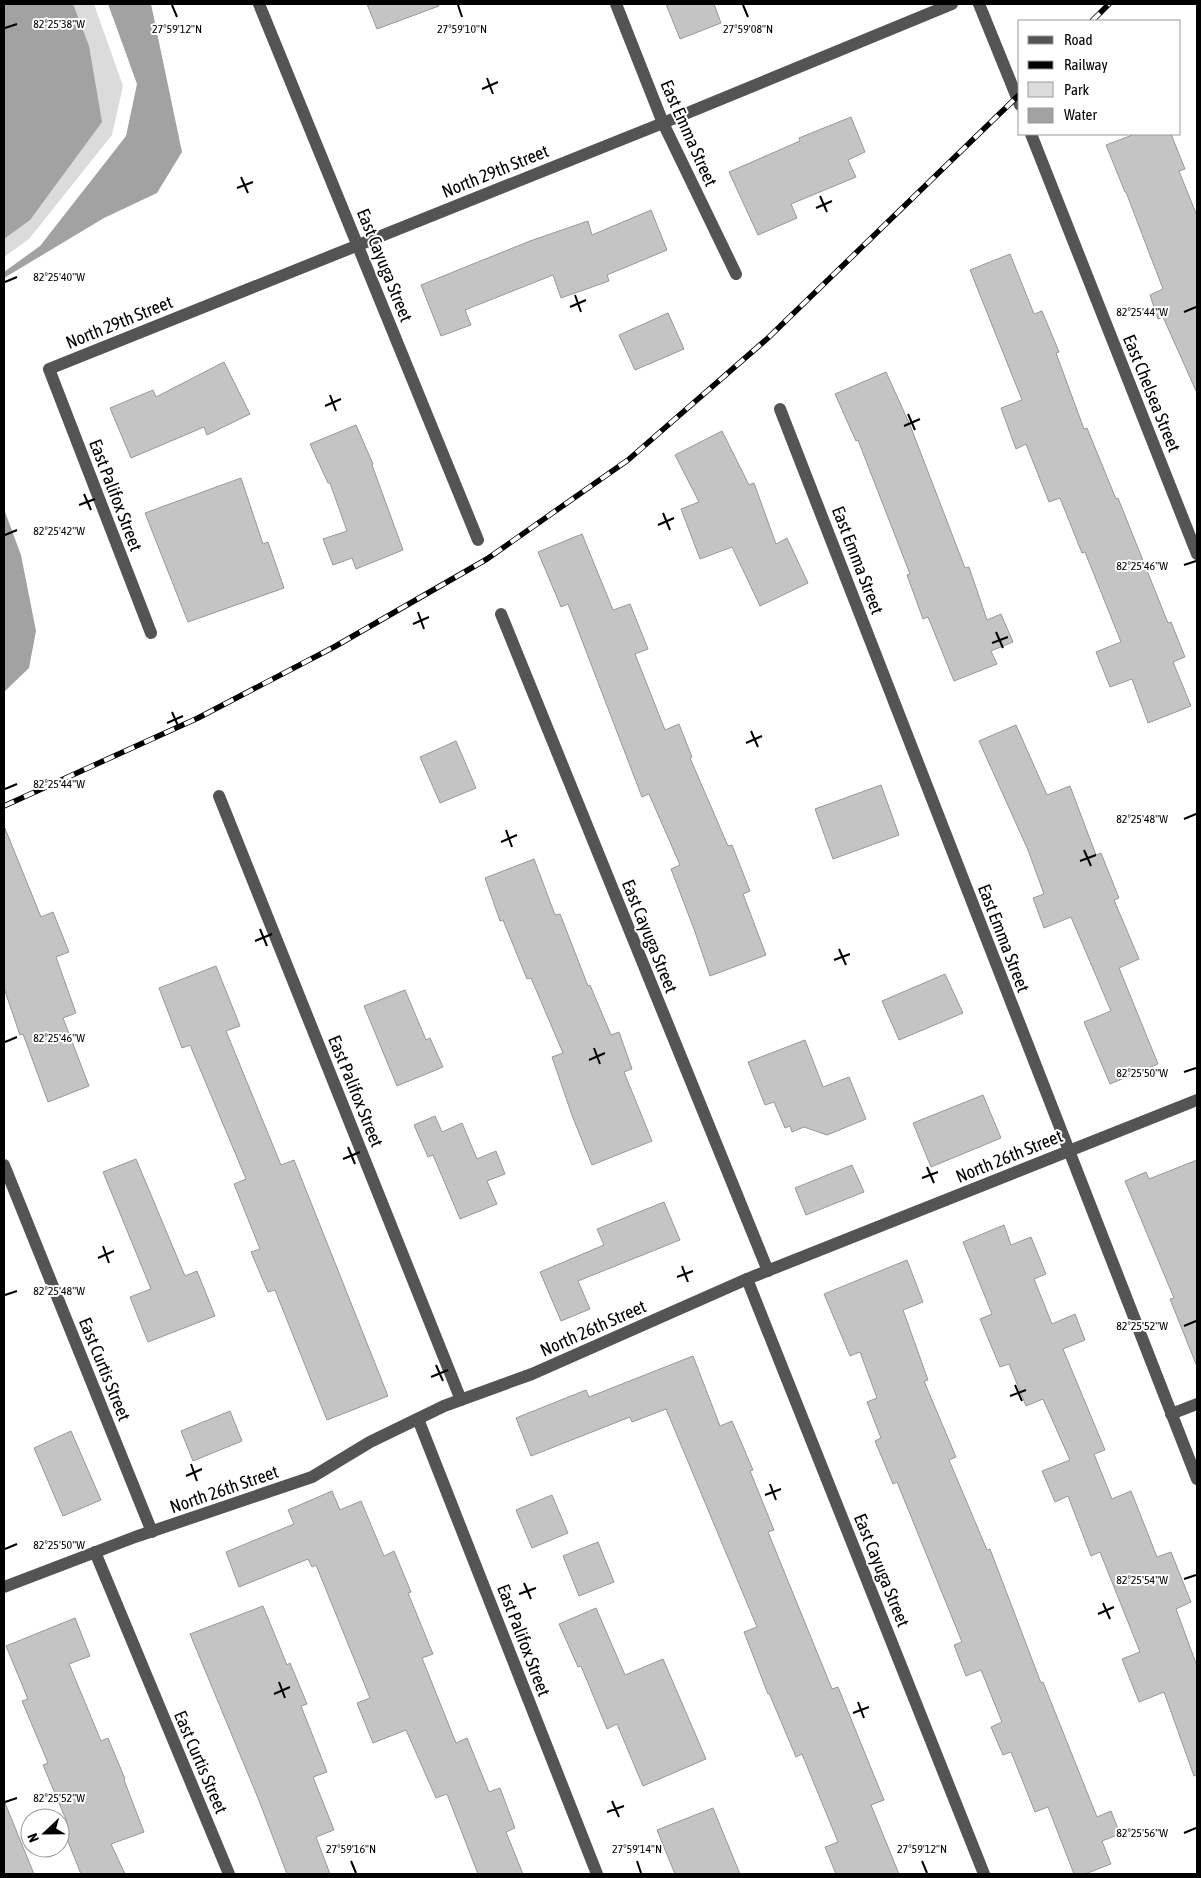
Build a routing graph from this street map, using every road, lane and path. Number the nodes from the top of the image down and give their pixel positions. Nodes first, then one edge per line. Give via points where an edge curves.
1 (260, 4) edge
2 (616, 4) edge
3 (952, 4) edge
4 (979, 4) edge
5 (1018, 100) edge
6 (663, 122) junction
7 (1031, 135) edge
8 (357, 244) junction
9 (736, 274) dead end
10 (49, 369) joint
11 (780, 409) dead end
12 (478, 540) dead end
13 (1197, 554) edge
14 (501, 614) dead end
15 (151, 633) dead end
16 (219, 796) dead end
17 (1197, 1100) edge
18 (1068, 1152) junction
19 (4, 1165) edge
20 (768, 1271) junction
21 (747, 1279) junction
22 (461, 1400) junction
23 (1197, 1404) edge
24 (1171, 1414) junction
25 (418, 1419) junction
26 (1197, 1479) edge
27 (152, 1532) junction
28 (95, 1552) junction
29 (4, 1587) edge
30 (229, 1874) edge
31 (597, 1874) edge
32 (984, 1874) edge

1 - 8 street, East Cayuga Street
2 - 6 street, East Emma Street
3 - 6 street, North 29th Street
4 - 5 street
6 - 8 street, North 29th Street
6 - 9 street, East Emma Street
7 - 13 street, East Chelsea Street
8 - 10 street, North 29th Street
8 - 12 street, East Cayuga Street
10 - 15 street, East Palifox Street
11 - 18 street, East Emma Street
14 - 20 street, East Cayuga Street
16 - 22 street, East Palifox Street
17 - 18 street, North 26th Street
18 - 20 street, North 26th Street
18 - 24 street, East Emma Street
19 - 27 street, East Curtis Street
20 - 21 street, North 26th Street
21 - 22 street, North 26th Street via 532,1374
21 - 32 street, East Cayuga Street
22 - 25 street, North 26th Street
23 - 24 street
24 - 26 street, East Emma Street
25 - 27 street, North 26th Street via 370,1442 312,1477
25 - 31 street, East Palifox Street
27 - 28 street, North 26th Street
28 - 29 street, North 26th Street
28 - 30 street, East Curtis Street

